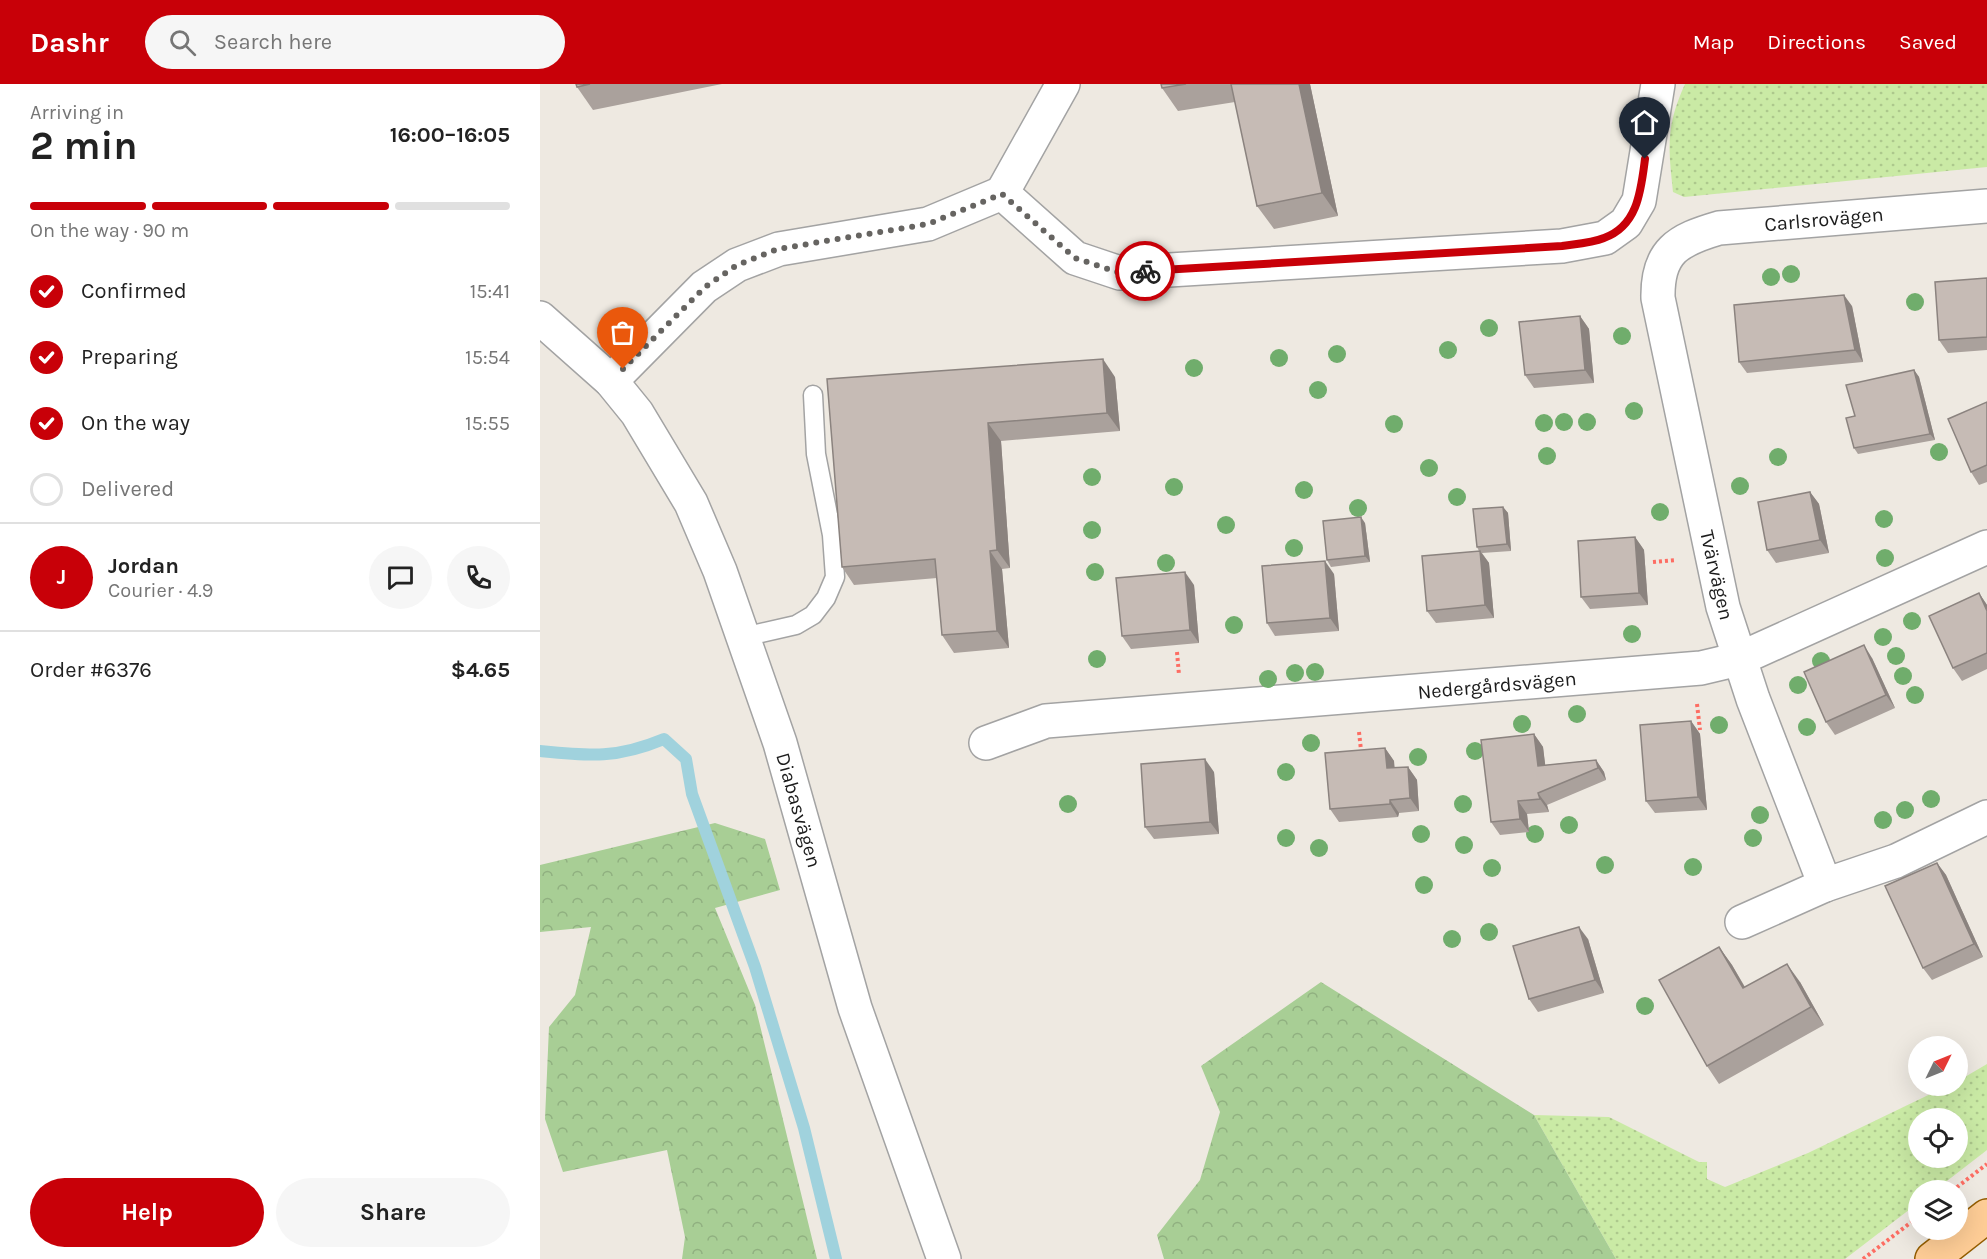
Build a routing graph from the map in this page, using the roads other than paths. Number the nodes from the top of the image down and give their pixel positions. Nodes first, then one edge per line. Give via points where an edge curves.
1 (1063, 84) edge
2 (1658, 84) edge
3 (1002, 194) junction
4 (1987, 206) edge
5 (1667, 254) joint
6 (540, 318) edge
7 (611, 381) junction
8 (813, 395) dead end
9 (1987, 547) edge
10 (743, 637) junction
11 (1739, 659) junction
12 (986, 742) dead end
13 (1987, 817) edge
14 (1825, 885) junction
15 (1742, 922) dead end
16 (1987, 1216) edge
17 (944, 1259) edge
18 (1932, 1259) edge

1 - 3 street
2 - 3 street via 1639,201 1626,223 1605,238 1562,246 1120,273 1075,258
3 - 7 street via 928,224 778,249 737,265 705,287
4 - 5 street, Carlsrovägen via 1719,228 1696,235
5 - 11 street, Tvärvägen via 1658,282 1659,298 1723,608
6 - 7 street, Diabasvägen
7 - 10 street, Diabasvägen via 637,413 691,503
8 - 10 lane via 816,454 832,535 835,578 813,615 796,625
9 - 11 street, Nedergårdsvägen
10 - 17 street, Diabasvägen via 780,743 855,1008
11 - 12 street, Nedergårdsvägen via 1701,668 1046,721
11 - 14 street, Tvärvägen
13 - 14 street via 1896,861
14 - 15 street
16 - 18 main road

